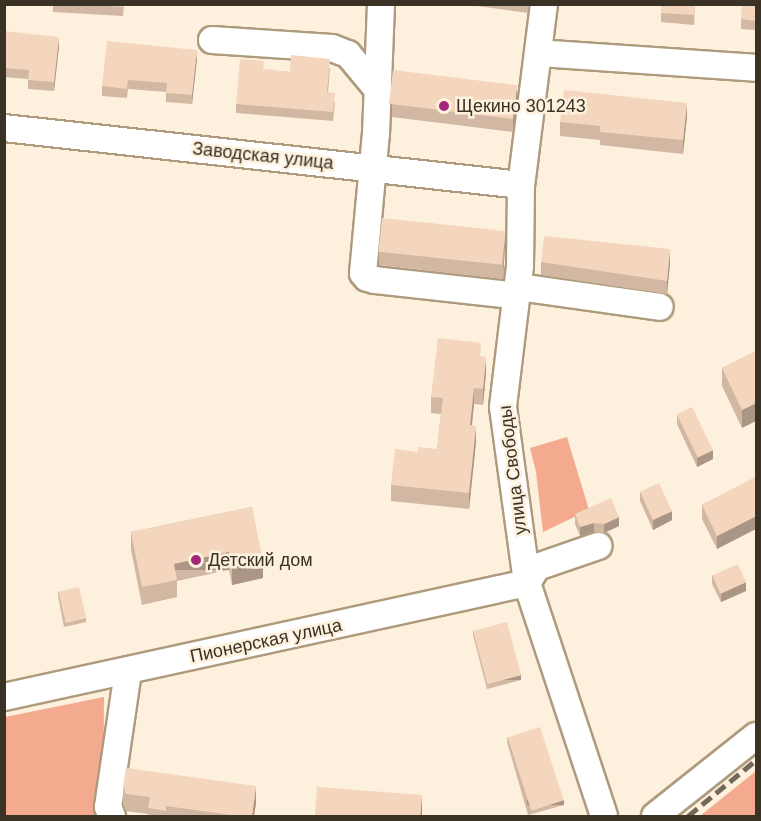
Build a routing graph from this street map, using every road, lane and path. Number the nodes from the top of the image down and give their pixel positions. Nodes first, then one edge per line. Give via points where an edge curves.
1 (381, 4) edge
2 (544, 4) edge
3 (212, 40) dead end
4 (537, 54) junction
5 (756, 68) edge
6 (378, 90) junction
7 (4, 128) edge
8 (372, 169) junction
9 (521, 185) junction
10 (509, 291) junction
11 (660, 307) dead end
12 (598, 546) dead end
13 (527, 583) junction
14 (128, 671) junction
15 (4, 697) edge
16 (756, 736) edge
17 (112, 816) edge
18 (604, 816) edge
19 (655, 816) edge

1 - 6 street
2 - 4 street, улица Свободы
3 - 6 street via 332,48 348,54
4 - 5 street
4 - 9 street, улица Свободы
6 - 8 street
7 - 8 street, Заводская улица
8 - 9 street, Заводская улица
8 - 10 street via 363,273 367,278
9 - 10 street, улица Свободы
10 - 11 street
10 - 13 street, улица Свободы via 503,407
12 - 13 street via 537,567
13 - 14 street, Пионерская улица
13 - 18 street, улица Свободы
14 - 15 street, Пионерская улица
14 - 17 street via 108,807
16 - 19 street

